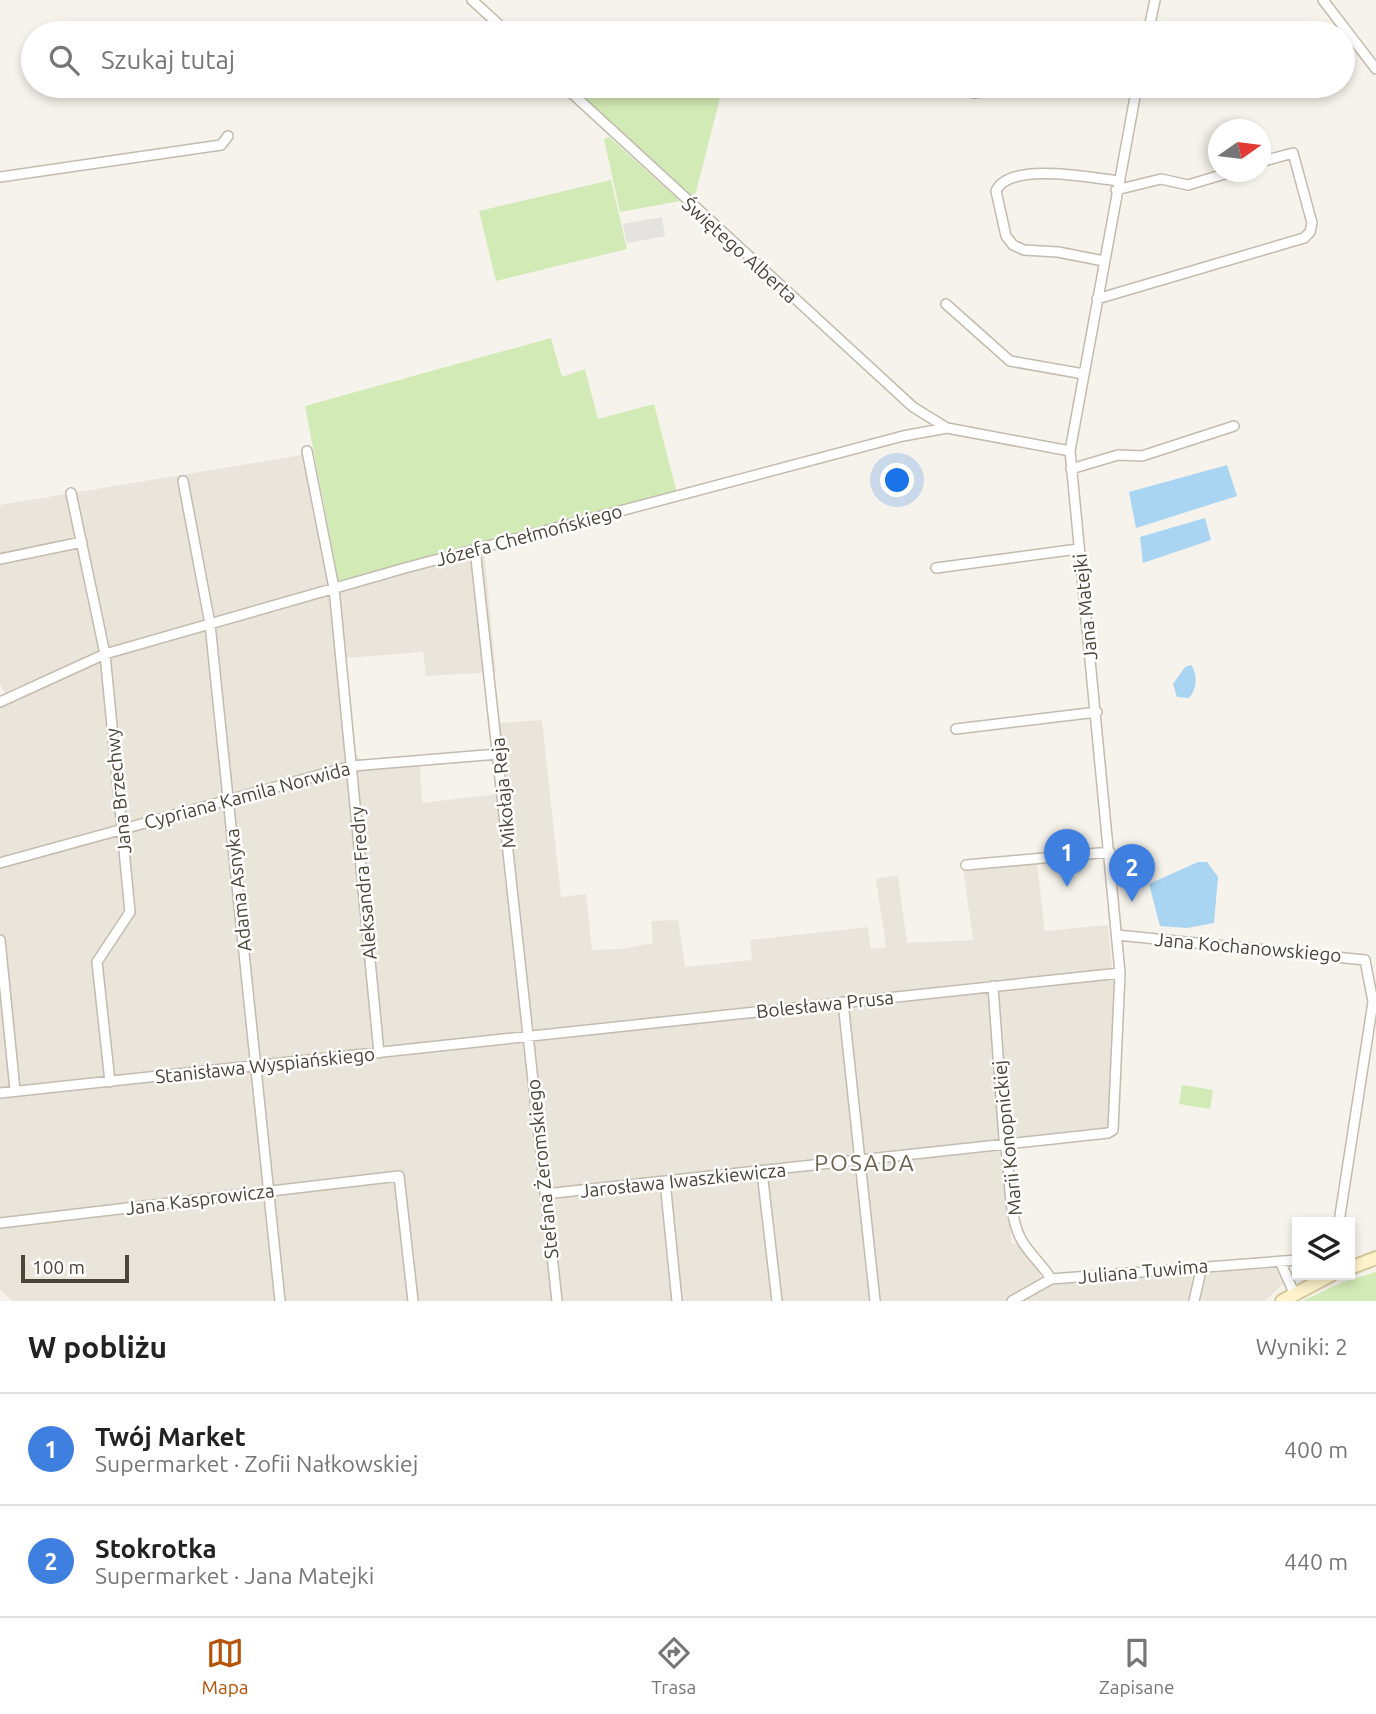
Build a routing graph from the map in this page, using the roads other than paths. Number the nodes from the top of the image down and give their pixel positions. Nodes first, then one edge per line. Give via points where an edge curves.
1 (472, 0) edge
2 (1155, 0) edge
3 (1323, 0) edge
4 (495, 21) edge
5 (1151, 21) edge
6 (1339, 21) edge
7 (1355, 42) edge
8 (1376, 69) edge
9 (577, 98) edge
10 (1135, 98) edge
11 (228, 136) dead end
12 (1271, 159) edge
13 (0, 177) edge
14 (1208, 179) edge
15 (1117, 185) junction
16 (1104, 261) junction
17 (1097, 299) junction
18 (946, 304) dead end
19 (1084, 374) junction
20 (920, 412) junction
21 (1234, 426) dead end
22 (947, 428) junction
23 (915, 434) junction
24 (307, 451) dead end
25 (1070, 451) junction
26 (1071, 469) junction
27 (183, 481) dead end
28 (71, 493) dead end
29 (82, 542) junction
30 (475, 549) junction
31 (1078, 549) junction
32 (0, 559) edge
33 (936, 568) dead end
34 (334, 588) junction
35 (210, 624) junction
36 (105, 654) junction
37 (0, 702) edge
38 (1097, 712) junction
39 (956, 729) dead end
40 (498, 754) junction
41 (352, 766) junction
42 (228, 798) junction
43 (121, 828) junction
44 (1110, 852) junction
45 (0, 863) edge
46 (966, 865) dead end
47 (1117, 935) junction
48 (0, 940) edge
49 (1120, 973) junction
50 (993, 986) junction
51 (843, 1002) junction
52 (530, 1037) junction
53 (379, 1053) junction
54 (256, 1067) junction
55 (110, 1082) junction
56 (15, 1090) junction
57 (0, 1093) edge
58 (1112, 1132) joint
59 (1006, 1145) junction
60 (859, 1161) junction
61 (762, 1172) junction
62 (665, 1181) junction
63 (268, 1191) junction
64 (545, 1194) junction
65 (1340, 1217) edge
66 (0, 1223) edge
67 (1376, 1258) edge
68 (1292, 1260) edge
69 (1280, 1261) junction
70 (1202, 1266) junction
71 (1355, 1266) edge
72 (1052, 1279) junction
73 (1321, 1280) edge
74 (1294, 1293) junction
75 (280, 1301) edge
76 (413, 1301) edge
77 (557, 1301) edge
78 (677, 1301) edge
79 (777, 1301) edge
80 (875, 1301) edge
81 (1012, 1301) edge
82 (1194, 1301) edge
83 (1282, 1301) edge

1 - 4 street
2 - 5 street
3 - 6 street
7 - 8 street
9 - 20 street, Świętego Alberta
10 - 15 street, Jana Matejki
11 - 13 street via 222,145
12 - 17 street via 1293,153 1311,223 1304,238
14 - 15 street via 1188,185 1161,179
15 - 16 street, Jana Matejki
15 - 16 street via 1053,171 1004,182 996,191 1006,236 1013,245
16 - 17 street, Jana Matejki
17 - 19 street, Jana Matejki
18 - 19 street via 1010,361
19 - 25 street, Jana Matejki
20 - 22 street, Świętego Alberta
20 - 23 street via 922,422
21 - 26 street via 1142,456 1118,455
22 - 23 street, Józefa Chełmońskiego
22 - 25 street, Józefa Chełmońskiego
23 - 30 street, Józefa Chełmońskiego
24 - 34 street, Aleksandra Fredry
25 - 26 street, Jana Matejki
26 - 31 street, Jana Matejki
27 - 35 street, Adama Asnyka
28 - 29 street, Jana Brzechwy
29 - 32 street
29 - 36 street, Jana Brzechwy
30 - 34 street, Józefa Chełmońskiego
30 - 40 street, Mikołaja Reja
31 - 33 street
31 - 38 street, Jana Matejki
34 - 35 street, Józefa Chełmońskiego
34 - 41 street, Aleksandra Fredry
35 - 36 street, Józefa Chełmońskiego
35 - 42 street, Adama Asnyka
36 - 37 street, Józefa Chełmońskiego
36 - 43 street, Jana Brzechwy
38 - 39 street
38 - 44 street, Jana Matejki
40 - 41 street, Cypriana Kamila Norwida
40 - 52 street, Mikołaja Reja
41 - 42 street, Cypriana Kamila Norwida
41 - 53 street, Aleksandra Fredry
42 - 43 street, Cypriana Kamila Norwida
42 - 54 street, Adama Asnyka
43 - 45 street, Cypriana Kamila Norwida
43 - 55 street, Jana Brzechwy via 130,912 97,962
44 - 46 street
44 - 47 street, Jana Matejki
47 - 49 street, Jana Matejki
47 - 65 street, Jana Kochanowskiego via 1365,960 1373,1002 1369,1064
48 - 56 street
49 - 50 street, Bolesława Prusa
49 - 58 street, Jana Matejki
50 - 51 street, Bolesława Prusa
50 - 59 street, Marii Konopnickiej
51 - 52 street, Bolesława Prusa
51 - 60 street
52 - 53 street, Stanisława Wyspiańskiego
52 - 64 street, Stefana Żeromskiego
53 - 54 street, Stanisława Wyspiańskiego
54 - 55 street, Stanisława Wyspiańskiego
54 - 63 street, Adama Asnyka
55 - 56 street, Stanisława Wyspiańskiego
56 - 57 street, Stanisława Wyspiańskiego
58 - 59 street, Jarosława Iwaszkiewicza
59 - 60 street, Jarosława Iwaszkiewicza
59 - 72 street, Marii Konopnickiej via 1017,1229 1024,1246
60 - 61 street, Jarosława Iwaszkiewicza
60 - 80 street
61 - 62 street, Jarosława Iwaszkiewicza
61 - 79 street
62 - 64 street, Jarosława Iwaszkiewicza
62 - 78 street
63 - 66 street, Jana Kasprowicza
63 - 75 street, Adama Asnyka
63 - 76 street, Jana Kasprowicza via 399,1176
64 - 77 street, Stefana Żeromskiego
67 - 71 main road
68 - 69 street, Juliana Tuwima
69 - 70 street, Juliana Tuwima
69 - 74 street
70 - 72 street, Juliana Tuwima
70 - 82 street
72 - 81 street, Juliana Tuwima
73 - 74 main road
74 - 83 main road

